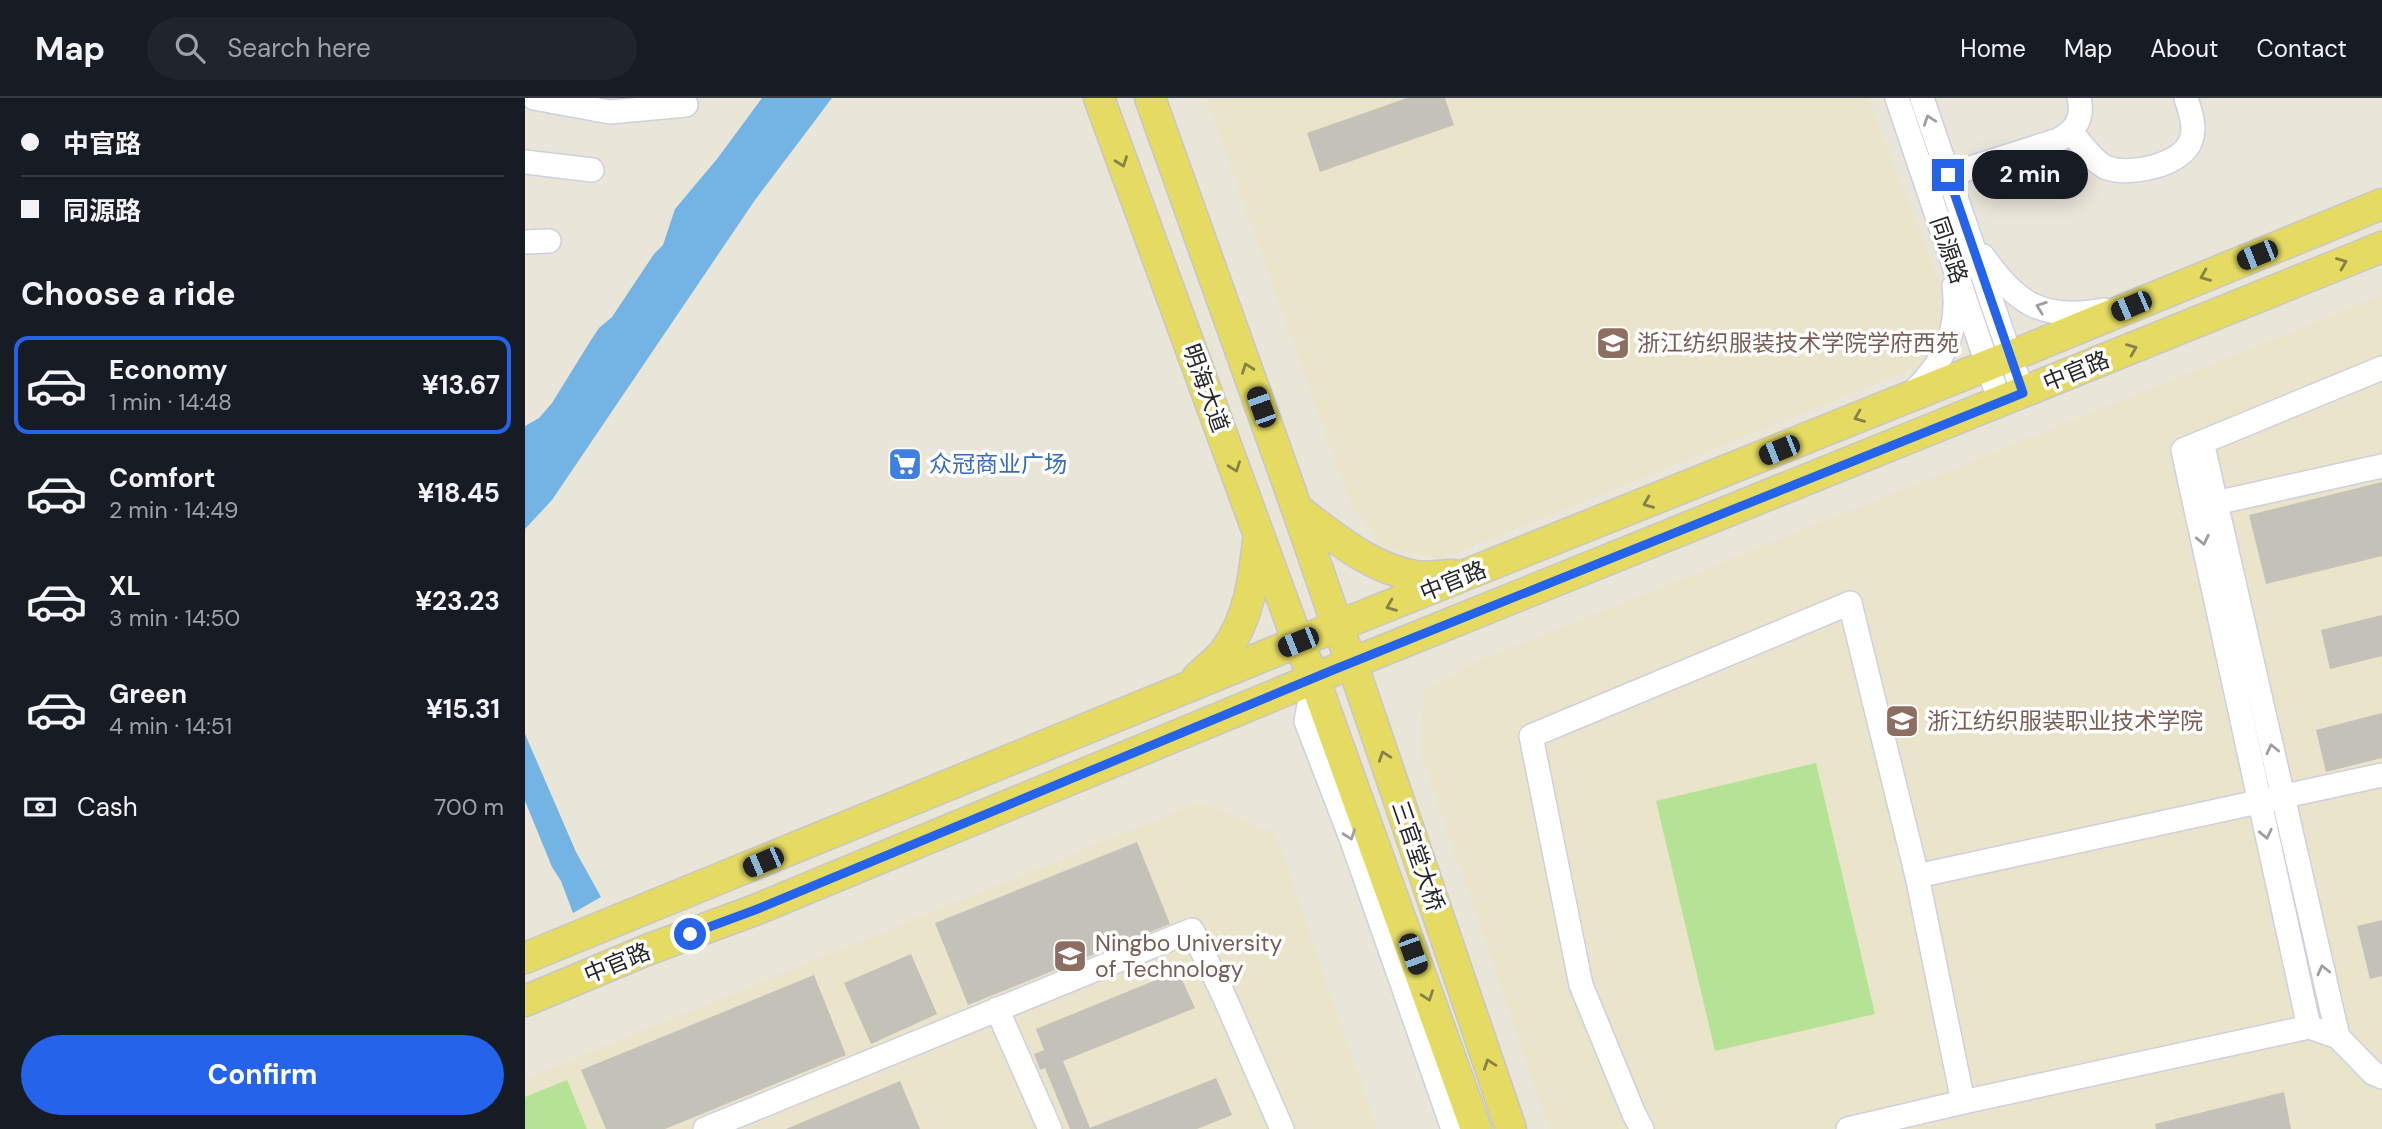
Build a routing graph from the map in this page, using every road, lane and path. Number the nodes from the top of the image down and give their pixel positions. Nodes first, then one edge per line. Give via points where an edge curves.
1 (534, 98) edge
2 (1098, 98) edge
3 (1150, 98) edge
4 (1897, 98) edge
5 (1922, 98) edge
6 (2079, 98) edge
7 (2186, 98) edge
8 (686, 105) dead end
9 (2071, 133) junction
10 (525, 162) edge
11 (592, 170) dead end
12 (1948, 175) junction
13 (2382, 204) edge
14 (1971, 239) junction
15 (549, 241) dead end
16 (525, 242) edge
17 (2382, 247) edge
18 (1949, 248) junction
19 (2131, 306) junction
20 (2000, 361) junction
21 (2382, 368) edge
22 (2012, 397) junction
23 (1907, 398) junction
24 (2382, 466) edge
25 (2206, 505) junction
26 (1297, 509) junction
27 (1259, 533) junction
28 (1471, 574) junction
29 (1338, 628) junction
30 (1298, 642) junction
31 (1352, 663) junction
32 (1314, 678) junction
33 (1187, 688) junction
34 (2382, 775) edge
35 (2283, 796) junction
36 (2259, 801) junction
37 (1917, 876) junction
38 (525, 958) edge
39 (525, 1001) edge
40 (997, 1009) junction
41 (2309, 1027) junction
42 (2338, 1037) junction
43 (2382, 1077) edge
44 (1963, 1102) junction
45 (705, 1129) edge
46 (1050, 1129) edge
47 (1282, 1129) edge
48 (1453, 1129) edge
49 (1476, 1129) edge
50 (1511, 1129) edge
51 (1643, 1129) edge
52 (1848, 1129) edge

1 - 8 street via 610,112
2 -> 27 main road, 明海大道
26 -> 3 main road, 明海大道
4 - 18 street, 同源路
12 -> 5 street, 同源路
6 - 9 street via 2079,121
7 - 9 street via 2193,121 2191,141 2182,153 2162,165 2133,171 2107,168 2092,159
9 - 12 street
10 - 11 street
12 - 14 street, 同源路
13 -> 19 main road, 中官路
19 -> 14 street via 2061,314 2035,306 2016,296
14 - 20 street, 同源路
15 - 16 street
22 -> 17 main road, 中官路
18 - 20 street, 同源路
18 - 23 street via 1956,303 1951,335 1939,363
19 - 20 main road, 中官路
20 - 22 street, 同源路
20 - 23 main road, 中官路
21 - 25 street via 2193,446
22 - 31 main road, 中官路
23 -> 28 main road, 中官路
24 - 25 street
35 -> 25 street
25 -> 36 street
26 - 28 main road via 1377,563 1416,576
26 - 29 main road, 明海大道
27 - 30 main road, 明海大道
27 - 33 main road via 1252,588 1239,628 1223,653
28 -> 29 main road, 中官路
29 - 30 main road, 中官路
29 - 31 main road, 明海大道
30 - 32 main road, 明海大道
30 - 33 main road, 中官路
31 - 32 main road, 中官路
50 -> 31 main road, 三官堂大桥
32 - 39 main road, 中官路
32 -> 48 street via 1306,721
32 -> 49 main road, 三官堂大桥
33 - 38 main road, 中官路
34 - 35 street
35 - 36 street
42 -> 35 street
36 - 37 street
36 -> 41 street
37 - 44 street
37 - 51 street via 1850,603 1531,736 1581,985
40 - 45 street
40 - 46 street
40 - 47 street via 1192,930
41 - 42 street
41 - 44 street
42 - 43 street
44 - 52 street

